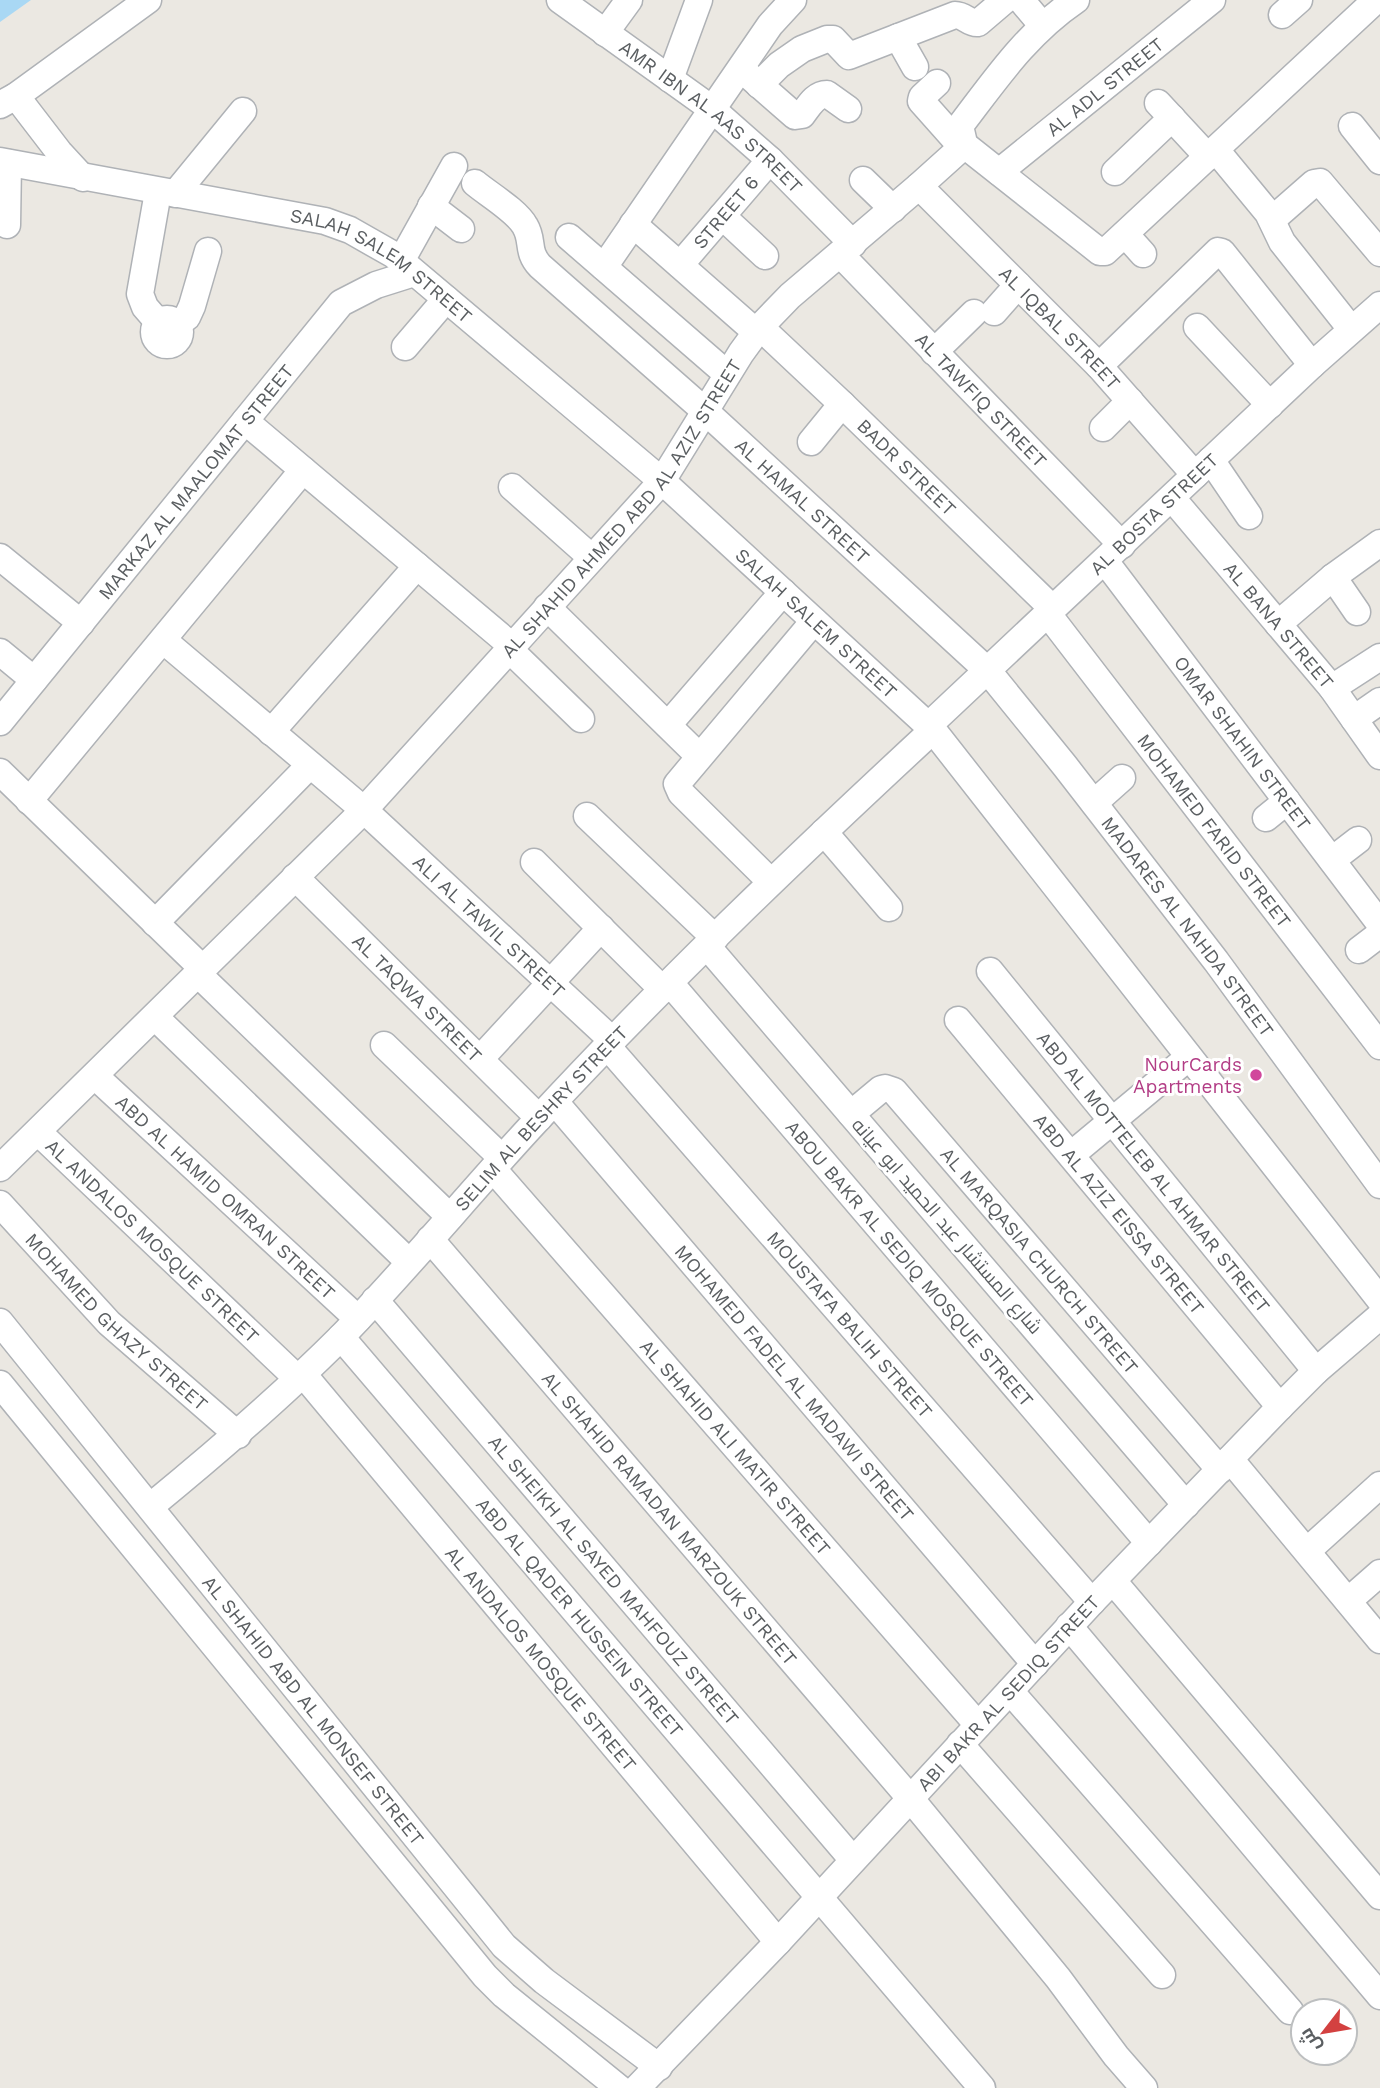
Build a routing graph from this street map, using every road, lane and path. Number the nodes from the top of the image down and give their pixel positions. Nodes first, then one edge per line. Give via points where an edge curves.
1 (148, 0) edge
2 (560, 0) edge
3 (629, 0) edge
4 (699, 0) edge
5 (793, 0) edge
6 (1005, 0) edge
7 (1021, 0) edge
8 (1076, 0) edge
9 (1212, 0) edge
10 (1376, 0) edge
11 (1042, 25) junction
12 (605, 33) junction
13 (898, 37) junction
14 (915, 67) dead end
15 (750, 77) junction
16 (670, 79) junction
17 (937, 83) dead end
18 (8, 101) edge
19 (712, 109) junction
20 (848, 109) dead end
21 (243, 111) dead end
22 (1352, 126) dead end
23 (961, 145) junction
24 (1212, 153) junction
25 (770, 160) junction
26 (1380, 161) edge
27 (4, 162) edge
28 (454, 166) dead end
29 (999, 172) junction
30 (1115, 172) dead end
31 (83, 178) junction
32 (863, 180) dead end
33 (475, 183) dead end
34 (919, 187) junction
35 (166, 193) junction
36 (431, 206) junction
37 (894, 209) junction
38 (722, 216) junction
39 (1273, 219) junction
40 (633, 224) junction
41 (7, 225) dead end
42 (461, 229) dead end
43 (569, 237) dead end
44 (847, 249) junction
45 (208, 251) dead end
46 (1380, 253) edge
47 (765, 256) dead end
48 (680, 265) junction
49 (407, 267) junction
50 (604, 267) junction
51 (1018, 285) junction
52 (446, 299) junction
53 (1380, 305) edge
54 (1197, 327) dead end
55 (1351, 329) junction
56 (758, 330) junction
57 (405, 347) dead end
58 (934, 352) junction
59 (1312, 365) junction
60 (1099, 366) junction
61 (727, 374) junction
62 (1130, 401) junction
63 (842, 404) junction
64 (1269, 405) junction
65 (705, 411) junction
66 (245, 421) junction
67 (1103, 428) dead end
68 (811, 442) dead end
69 (1203, 468) junction
70 (303, 470) junction
71 (662, 481) junction
72 (512, 487) dead end
73 (1172, 498) junction
74 (1249, 516) dead end
75 (1380, 543) edge
76 (1114, 553) junction
77 (0, 557) edge
78 (592, 558) junction
79 (417, 566) junction
80 (1333, 577) junction
81 (783, 592) junction
82 (547, 607) junction
83 (1051, 612) junction
84 (1357, 612) dead end
85 (814, 621) junction
86 (80, 623) junction
87 (1278, 624) junction
88 (163, 640) junction
89 (511, 647) junction
90 (0, 652) edge
91 (1380, 657) edge
92 (988, 671) junction
93 (34, 680) junction
94 (1332, 688) junction
95 (1380, 701) edge
96 (581, 719) dead end
97 (1353, 719) junction
98 (0, 722) edge
99 (668, 725) junction
100 (930, 728) junction
101 (271, 732) junction
102 (699, 756) junction
103 (1380, 757) edge
104 (310, 765) junction
105 (0, 772) edge
106 (1122, 778) dead end
107 (29, 801) junction
108 (1287, 802) junction
109 (1094, 803) junction
110 (364, 810) junction
111 (587, 816) dead end
112 (1266, 818) dead end
113 (824, 832) junction
114 (1358, 840) dead end
115 (1332, 860) junction
116 (534, 862) dead end
117 (295, 877) junction
118 (770, 881) junction
119 (889, 908) dead end
120 (155, 923) junction
121 (1380, 924) edge
122 (601, 928) junction
123 (1380, 934) edge
124 (711, 942) junction
125 (1359, 950) dead end
126 (990, 971) dead end
127 (200, 972) junction
128 (550, 982) junction
129 (667, 987) junction
130 (155, 1017) junction
131 (958, 1020) dead end
132 (610, 1044) junction
133 (384, 1045) dead end
134 (1380, 1046) edge
135 (1189, 1057) junction
136 (480, 1059) junction
137 (95, 1076) junction
138 (547, 1110) junction
139 (851, 1114) junction
140 (1112, 1121) junction
141 (38, 1132) junction
142 (1071, 1155) junction
143 (498, 1163) junction
144 (0, 1168) edge
145 (1380, 1185) edge
146 (0, 1204) edge
147 (450, 1217) junction
148 (430, 1239) junction
149 (409, 1262) junction
150 (1380, 1300) edge
151 (1380, 1316) edge
152 (358, 1319) junction
153 (0, 1322) edge
154 (1316, 1371) junction
155 (300, 1376) junction
156 (0, 1384) edge
157 (1280, 1407) junction
158 (238, 1435) junction
159 (1225, 1464) junction
160 (1380, 1485) edge
161 (1186, 1505) junction
162 (151, 1506) junction
163 (1149, 1544) junction
164 (1307, 1551) junction
165 (1380, 1573) edge
166 (1113, 1581) junction
167 (1092, 1601) junction
168 (1348, 1601) junction
169 (1069, 1626) junction
170 (1380, 1640) edge
171 (1035, 1664) junction
172 (1010, 1691) junction
173 (978, 1725) junction
174 (960, 1744) junction
175 (910, 1798) junction
176 (853, 1860) junction
177 (1380, 1896) edge
178 (818, 1897) junction
179 (778, 1942) junction
180 (1162, 1975) dead end
181 (1380, 1996) edge
182 (1289, 2010) edge
183 (650, 2081) edge
184 (619, 2088) edge
185 (982, 2088) edge
186 (1144, 2088) edge

1 - 18 street
2 - 12 street, AMR IBN AL AAS STREET
3 - 12 street
4 - 16 street
5 - 15 street via 770,25
6 - 13 street via 978,23 956,15
7 - 11 street
8 - 11 street, AL SHAHID AHMED ABD AL AZIZ STREET
9 - 29 street, AL ADL STREET
10 - 24 street
11 - 23 street, AL SHAHID AHMED ABD AL AZIZ STREET via 960,126
12 - 16 street, AMR IBN AL AAS STREET
13 - 14 street
13 - 15 street via 849,56 827,38
15 - 19 street
15 - 20 street via 795,116 802,115 823,93
16 - 19 street, AMR IBN AL AAS STREET
17 - 23 street via 921,101
18 - 31 street
19 - 25 street, AMR IBN AL AAS STREET
19 - 40 street
21 - 35 street
22 - 26 street
23 - 29 street
23 - 34 street, AL SHAHID AHMED ABD AL AZIZ STREET
24 - 29 street via 1134,244 1105,252
24 - 30 street via 1165,111
24 - 39 street
25 - 38 street, STREET 6
25 - 44 street, AMR IBN AL AAS STREET
27 - 31 street, SALAH SALEM STREET
27 - 41 street
28 - 36 street
31 - 35 street, SALAH SALEM STREET
32 - 37 street
33 - 65 street, AL HAMAL STREET via 522,221 530,253 540,266
34 - 37 street, AL SHAHID AHMED ABD AL AZIZ STREET
34 - 51 street, AL IQBAL STREET
35 - 45 street via 140,294 145,307 167,323 187,317
35 - 49 street, SALAH SALEM STREET via 325,222 373,241
36 - 42 street
36 - 49 street
37 - 44 street, AL SHAHID AHMED ABD AL AZIZ STREET
38 - 47 street
38 - 48 street, STREET 6
39 - 46 street via 1320,182
39 - 55 street via 1282,242
40 - 48 street, BADR STREET
40 - 50 street
43 - 50 street
44 - 56 street, AL SHAHID AHMED ABD AL AZIZ STREET via 790,296
44 - 58 street, AL TAWFIQ STREET
48 - 56 street, BADR STREET
49 - 52 street, SALAH SALEM STREET
49 - 66 street, MARKAZ AL MAALOMAT STREET via 341,303
50 - 61 street
51 - 58 street
51 - 60 street, AL IQBAL STREET
52 - 57 street
52 - 71 street, SALAH SALEM STREET
53 - 55 street, AL BOSTA STREET
54 - 64 street
55 - 59 street, AL BOSTA STREET
56 - 61 street, AL SHAHID AHMED ABD AL AZIZ STREET
56 - 63 street, BADR STREET
58 - 76 street, AL TAWFIQ STREET
59 - 60 street via 1218,251
59 - 64 street, AL BOSTA STREET
60 - 62 street, AL IQBAL STREET
61 - 65 street, AL SHAHID AHMED ABD AL AZIZ STREET
62 - 67 street
62 - 69 street, AL IQBAL STREET
63 - 68 street
63 - 83 street, BADR STREET
64 - 69 street, AL BOSTA STREET
65 - 71 street, AL SHAHID AHMED ABD AL AZIZ STREET
65 - 92 street, AL HAMAL STREET
66 - 70 street
66 - 86 street, MARKAZ AL MAALOMAT STREET
69 - 73 street, AL BOSTA STREET
69 - 74 street, AL IQBAL STREET
70 - 79 street
70 - 88 street
71 - 78 street, AL SHAHID AHMED ABD AL AZIZ STREET
71 - 81 street, SALAH SALEM STREET
72 - 78 street
73 - 76 street, AL BOSTA STREET
73 - 87 street, AL BANA STREET
75 - 80 street
76 - 83 street, AL BOSTA STREET
76 - 108 street, OMAR SHAHIN STREET via 1240,761
77 - 86 street
78 - 82 street, AL SHAHID AHMED ABD AL AZIZ STREET
79 - 89 street
79 - 101 street
80 - 84 street
80 - 87 street
81 - 85 street, SALAH SALEM STREET
81 - 99 street
82 - 89 street, AL SHAHID AHMED ABD AL AZIZ STREET
82 - 99 street
83 - 92 street, AL BOSTA STREET
83 - 134 street, MOHAMED FARID STREET
85 - 100 street, SALAH SALEM STREET
85 - 102 street
86 - 93 street, MARKAZ AL MAALOMAT STREET
87 - 94 street, AL BANA STREET
88 - 101 street, ALI AL TAWIL STREET
88 - 107 street
89 - 96 street
89 - 110 street, AL SHAHID AHMED ABD AL AZIZ STREET
90 - 93 street
91 - 94 street
92 - 100 street, AL BOSTA STREET
92 - 109 street, MADARES AL NAHDA STREET
93 - 98 street, MARKAZ AL MAALOMAT STREET
94 - 97 street, AL BANA STREET
95 - 97 street
97 - 103 street, AL BANA STREET
99 - 102 street
100 - 113 street, SELIM AL BESHRY STREET
100 - 135 street, SALAH SALEM STREET
101 - 104 street, ALI AL TAWIL STREET
102 - 118 street via 678,780 678,790
104 - 110 street, ALI AL TAWIL STREET
104 - 120 street
105 - 107 street
106 - 109 street
107 - 120 street
108 - 112 street
108 - 115 street, OMAR SHAHIN STREET
109 - 145 street, MADARES AL NAHDA STREET
110 - 117 street, AL SHAHID AHMED ABD AL AZIZ STREET
110 - 128 street, ALI AL TAWIL STREET
111 - 124 street, شارع المستشار عبد الحميد ابو عيانه
113 - 118 street, SELIM AL BESHRY STREET
113 - 119 street
114 - 115 street
115 - 121 street, OMAR SHAHIN STREET
116 - 122 street, ABOU BAKR AL SEDIQ MOSQUE STREET
117 - 127 street, AL SHAHID AHMED ABD AL AZIZ STREET
117 - 136 street, AL TAQWA STREET
118 - 124 street, SELIM AL BESHRY STREET
120 - 127 street
122 - 128 street
122 - 129 street, ABOU BAKR AL SEDIQ MOSQUE STREET
123 - 125 street
124 - 129 street, SELIM AL BESHRY STREET
124 - 139 street, شارع المستشار عبد الحميد ابو عيانه
126 - 140 street, ABD AL MOTTELEB AL AHMAR STREET
127 - 130 street, AL SHAHID AHMED ABD AL AZIZ STREET
127 - 147 street
128 - 132 street, ALI AL TAWIL STREET
128 - 136 street
129 - 132 street, SELIM AL BESHRY STREET
129 - 163 street, ABOU BAKR AL SEDIQ MOSQUE STREET
130 - 137 street, AL SHAHID AHMED ABD AL AZIZ STREET
130 - 149 street
131 - 142 street, ABD AL AZIZ EISSA STREET
132 - 138 street, SELIM AL BESHRY STREET
132 - 167 street, MOUSTAFA BALIH STREET
133 - 143 street, AL SHAHID ALI MATIR STREET
135 - 140 street
135 - 150 street, SALAH SALEM STREET
136 - 138 street, AL TAQWA STREET
137 - 141 street, AL SHAHID AHMED ABD AL AZIZ STREET
137 - 152 street, ABD AL HAMID OMRAN STREET
138 - 143 street, SELIM AL BESHRY STREET
138 - 171 street, MOHAMED FADEL AL MADAWI STREET
139 - 159 street, AL MARQASIA CHURCH STREET via 881,1089 894,1091
139 - 161 street, شارع المستشار عبد الحميد ابو عيانه
140 - 142 street
140 - 154 street, ABD AL MOTTELEB AL AHMAR STREET
141 - 144 street, AL SHAHID AHMED ABD AL AZIZ STREET
141 - 155 street, AL ANDALOS MOSQUE STREET
142 - 157 street, ABD AL AZIZ EISSA STREET
143 - 147 street, SELIM AL BESHRY STREET
143 - 173 street, AL SHAHID ALI MATIR STREET
146 - 158 street, MOHAMED GHAZY STREET via 110,1323
147 - 148 street, SELIM AL BESHRY STREET
148 - 149 street, SELIM AL BESHRY STREET
148 - 175 street, AL SHAHID RAMADAN MARZOUK STREET
149 - 152 street, SELIM AL BESHRY STREET
151 - 154 street, ABI BAKR AL SEDIQ STREET
152 - 155 street, SELIM AL BESHRY STREET
152 - 176 street, AL SHEIKH AL SAYED MAHFOUZ STREET
152 - 178 street, ABD AL QADER HUSSEIN STREET
153 - 162 street, AL SHAHID ABD AL MONSEF STREET
154 - 157 street, ABI BAKR AL SEDIQ STREET
155 - 158 street, SELIM AL BESHRY STREET
155 - 179 street, AL ANDALOS MOSQUE STREET
156 - 184 street, AL SHAHID ABD AL MONSEF STREET via 485,1976
157 - 159 street, ABI BAKR AL SEDIQ STREET
158 - 162 street, SELIM AL BESHRY STREET
159 - 161 street, ABI BAKR AL SEDIQ STREET
159 - 164 street, AL MARQASIA CHURCH STREET
160 - 164 street
161 - 163 street, ABI BAKR AL SEDIQ STREET
162 - 183 street, AL SHAHID ABD AL MONSEF STREET via 504,1946
163 - 166 street, ABI BAKR AL SEDIQ STREET
164 - 168 street, AL MARQASIA CHURCH STREET
165 - 168 street
166 - 167 street, ABI BAKR AL SEDIQ STREET
166 - 177 street
167 - 169 street, ABI BAKR AL SEDIQ STREET
168 - 170 street, AL MARQASIA CHURCH STREET
169 - 171 street, ABI BAKR AL SEDIQ STREET
169 - 181 street
171 - 172 street, ABI BAKR AL SEDIQ STREET
172 - 173 street, ABI BAKR AL SEDIQ STREET
172 - 182 street
173 - 174 street, ABI BAKR AL SEDIQ STREET
174 - 175 street, ABI BAKR AL SEDIQ STREET
174 - 180 street
175 - 176 street, ABI BAKR AL SEDIQ STREET
175 - 186 street, AL SHAHID RAMADAN MARZOUK STREET
176 - 178 street, ABI BAKR AL SEDIQ STREET
178 - 179 street, ABI BAKR AL SEDIQ STREET
178 - 185 street, ABD AL QADER HUSSEIN STREET
179 - 183 street, ABI BAKR AL SEDIQ STREET

